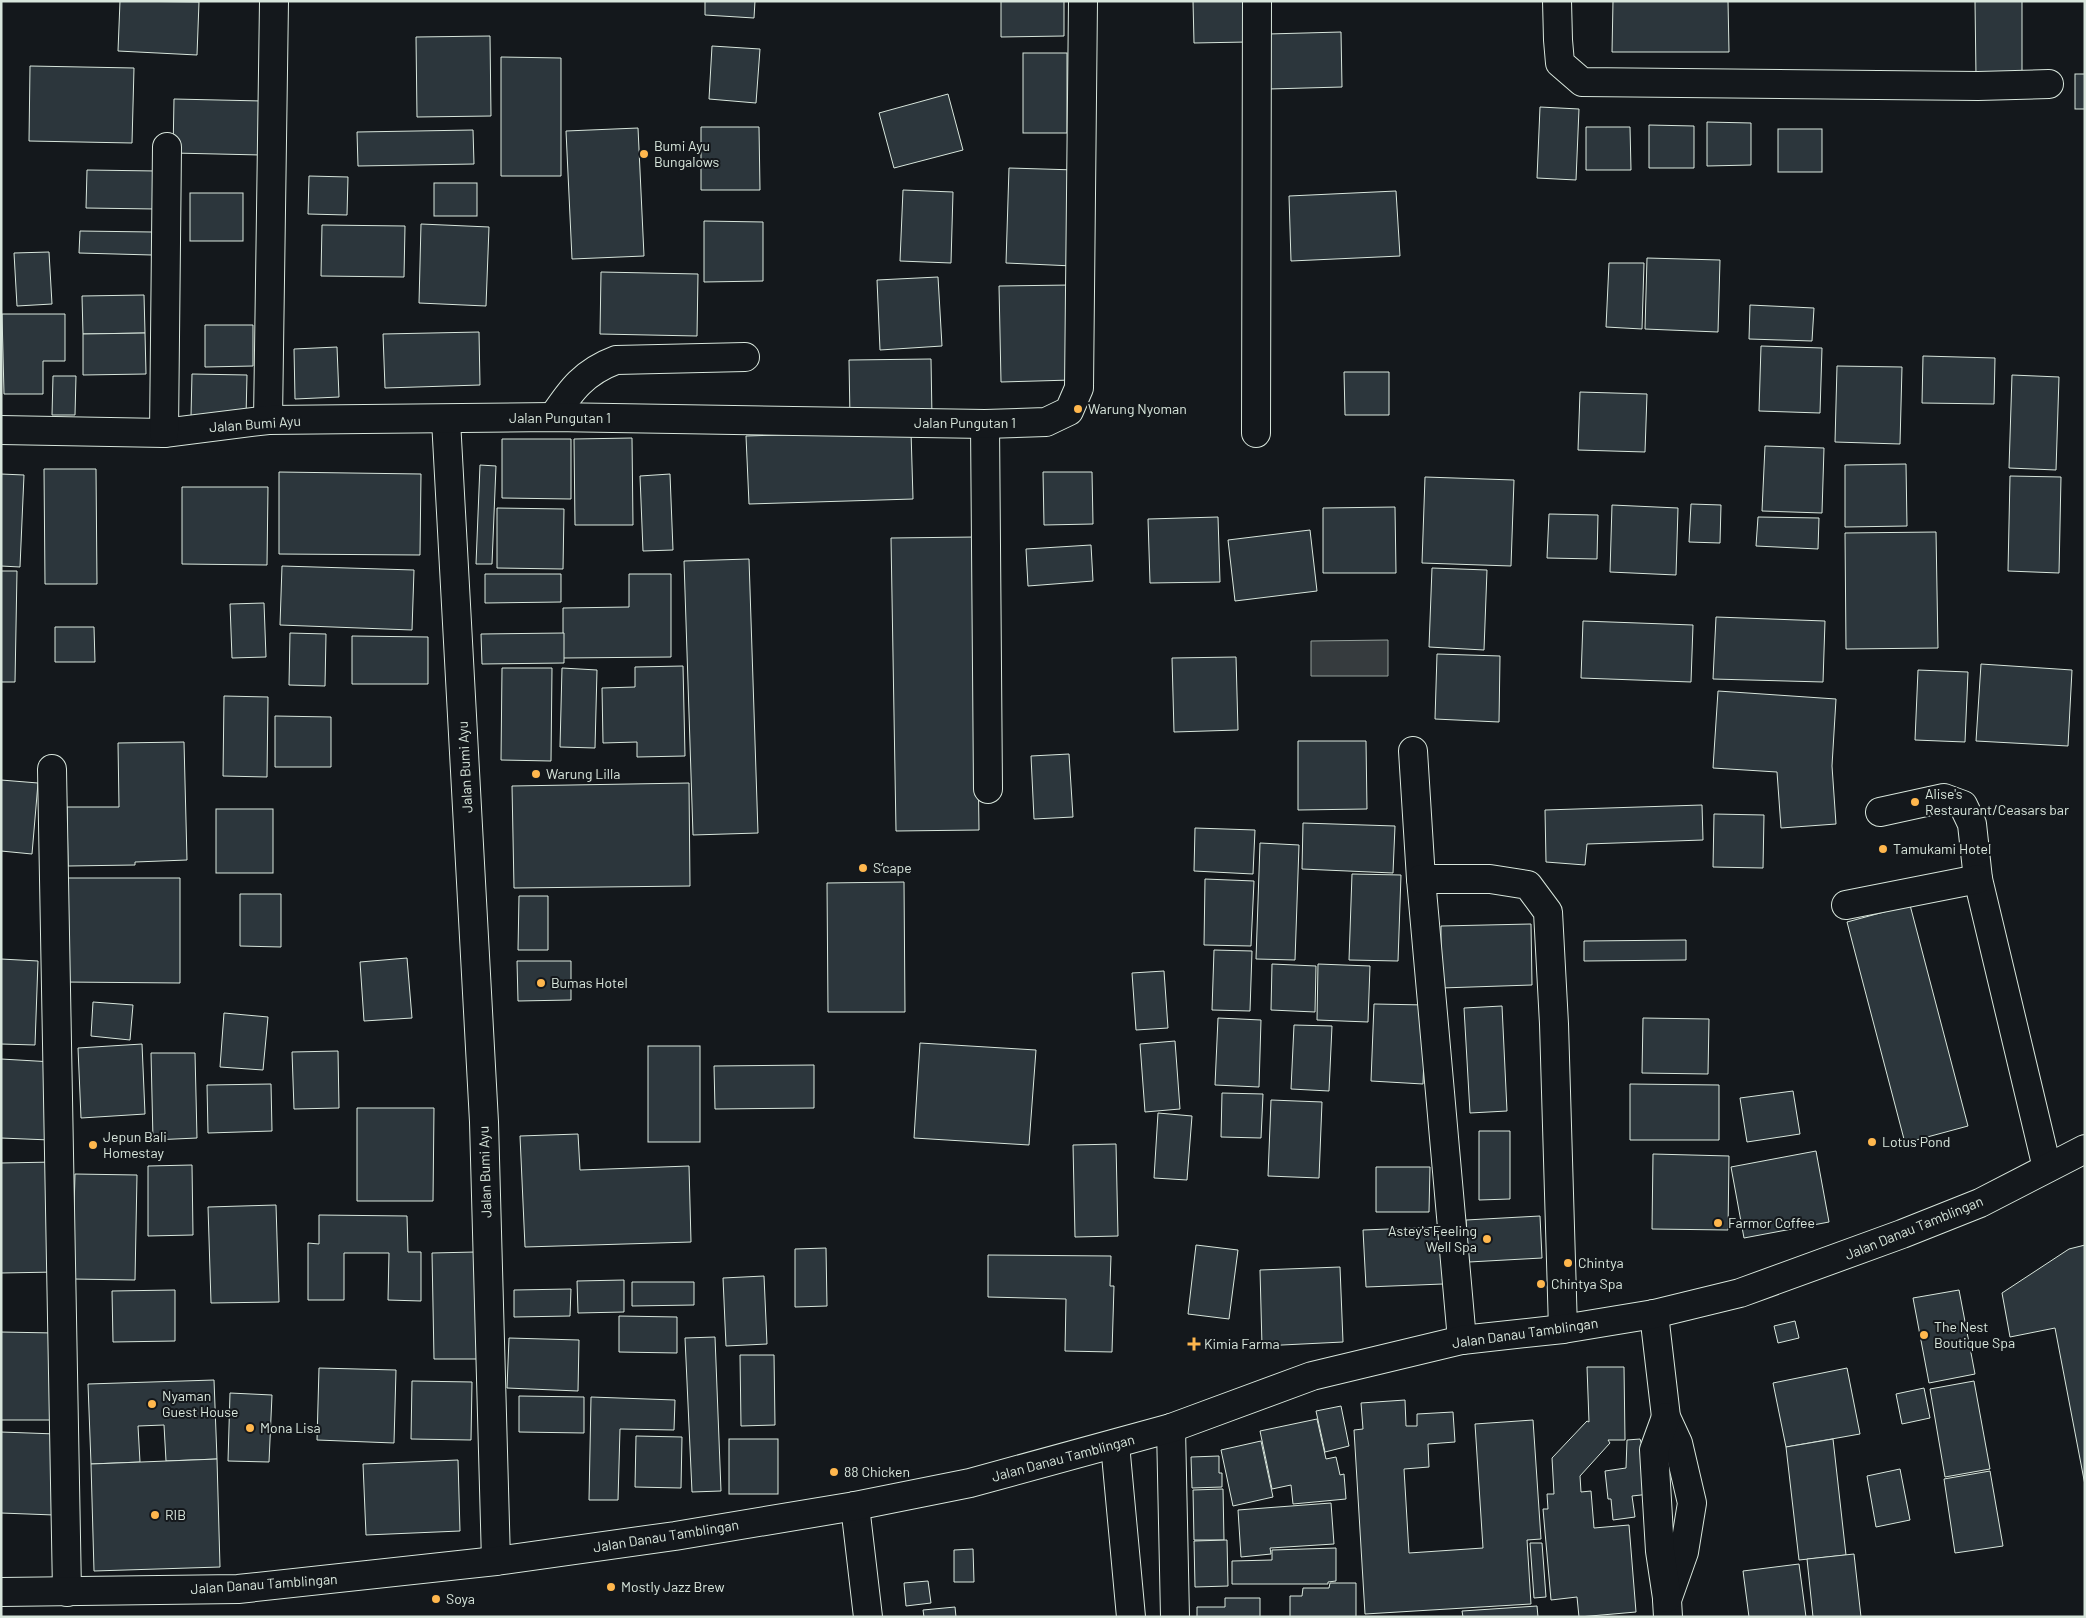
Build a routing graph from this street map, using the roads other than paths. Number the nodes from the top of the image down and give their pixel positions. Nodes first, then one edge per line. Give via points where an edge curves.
1 (274, 1) edge
2 (1083, 1) edge
3 (1257, 1) edge
4 (1557, 1) edge
5 (2049, 84) dead end
6 (167, 147) dead end
7 (744, 356) dead end
8 (552, 417) junction
9 (268, 420) junction
10 (446, 420) junction
11 (985, 424) junction
12 (1, 430) edge
13 (164, 433) junction
14 (1256, 433) dead end
15 (1413, 751) dead end
16 (52, 769) dead end
17 (988, 789) dead end
18 (1880, 812) dead end
19 (1421, 879) junction
20 (1978, 879) junction
21 (1846, 905) dead end
22 (2085, 1149) edge
23 (2048, 1168) junction
24 (1654, 1314) junction
25 (1563, 1330) junction
26 (1462, 1340) junction
27 (1171, 1428) junction
28 (1115, 1444) junction
29 (855, 1506) junction
30 (496, 1561) junction
31 (1, 1592) edge
32 (67, 1592) junction
33 (1668, 1608) edge
34 (868, 1617) edge
35 (1131, 1617) edge
36 (1175, 1617) edge

1 - 9 street
2 - 11 street, Jalan Pungutan 1 via 1079,388 1069,411 1046,422
3 - 14 street
4 - 5 street via 1560,63 1582,82
6 - 13 street
7 - 8 street via 616,360 581,379
8 - 10 street, Jalan Pungutan 1
8 - 11 street, Jalan Pungutan 1
9 - 10 street, Jalan Bumi Ayu
9 - 13 street, Jalan Bumi Ayu
10 - 30 street, Jalan Bumi Ayu via 484,1122
11 - 17 street
12 - 13 street, Jalan Bumi Ayu
15 - 19 street
16 - 32 street
18 - 20 street via 1944,798 1963,805 1972,824
19 - 25 street via 1490,879 1528,885 1548,912
19 - 26 street
20 - 21 street
20 - 23 street
22 - 23 street, Jalan Danau Tamblingan
23 - 24 street, Jalan Danau Tamblingan via 1980,1203 1860,1250 1740,1293
24 - 25 street, Jalan Danau Tamblingan
24 - 33 street via 1666,1417 1678,1442 1692,1503 1684,1552
25 - 26 street, Jalan Danau Tamblingan
26 - 27 street, Jalan Danau Tamblingan via 1312,1376
27 - 28 street, Jalan Danau Tamblingan
27 - 36 street
28 - 29 street, Jalan Danau Tamblingan via 970,1483
28 - 35 street
29 - 30 street, Jalan Danau Tamblingan
29 - 34 street
30 - 32 street, Jalan Danau Tamblingan via 238,1589
31 - 32 street, Jalan Danau Tamblingan

